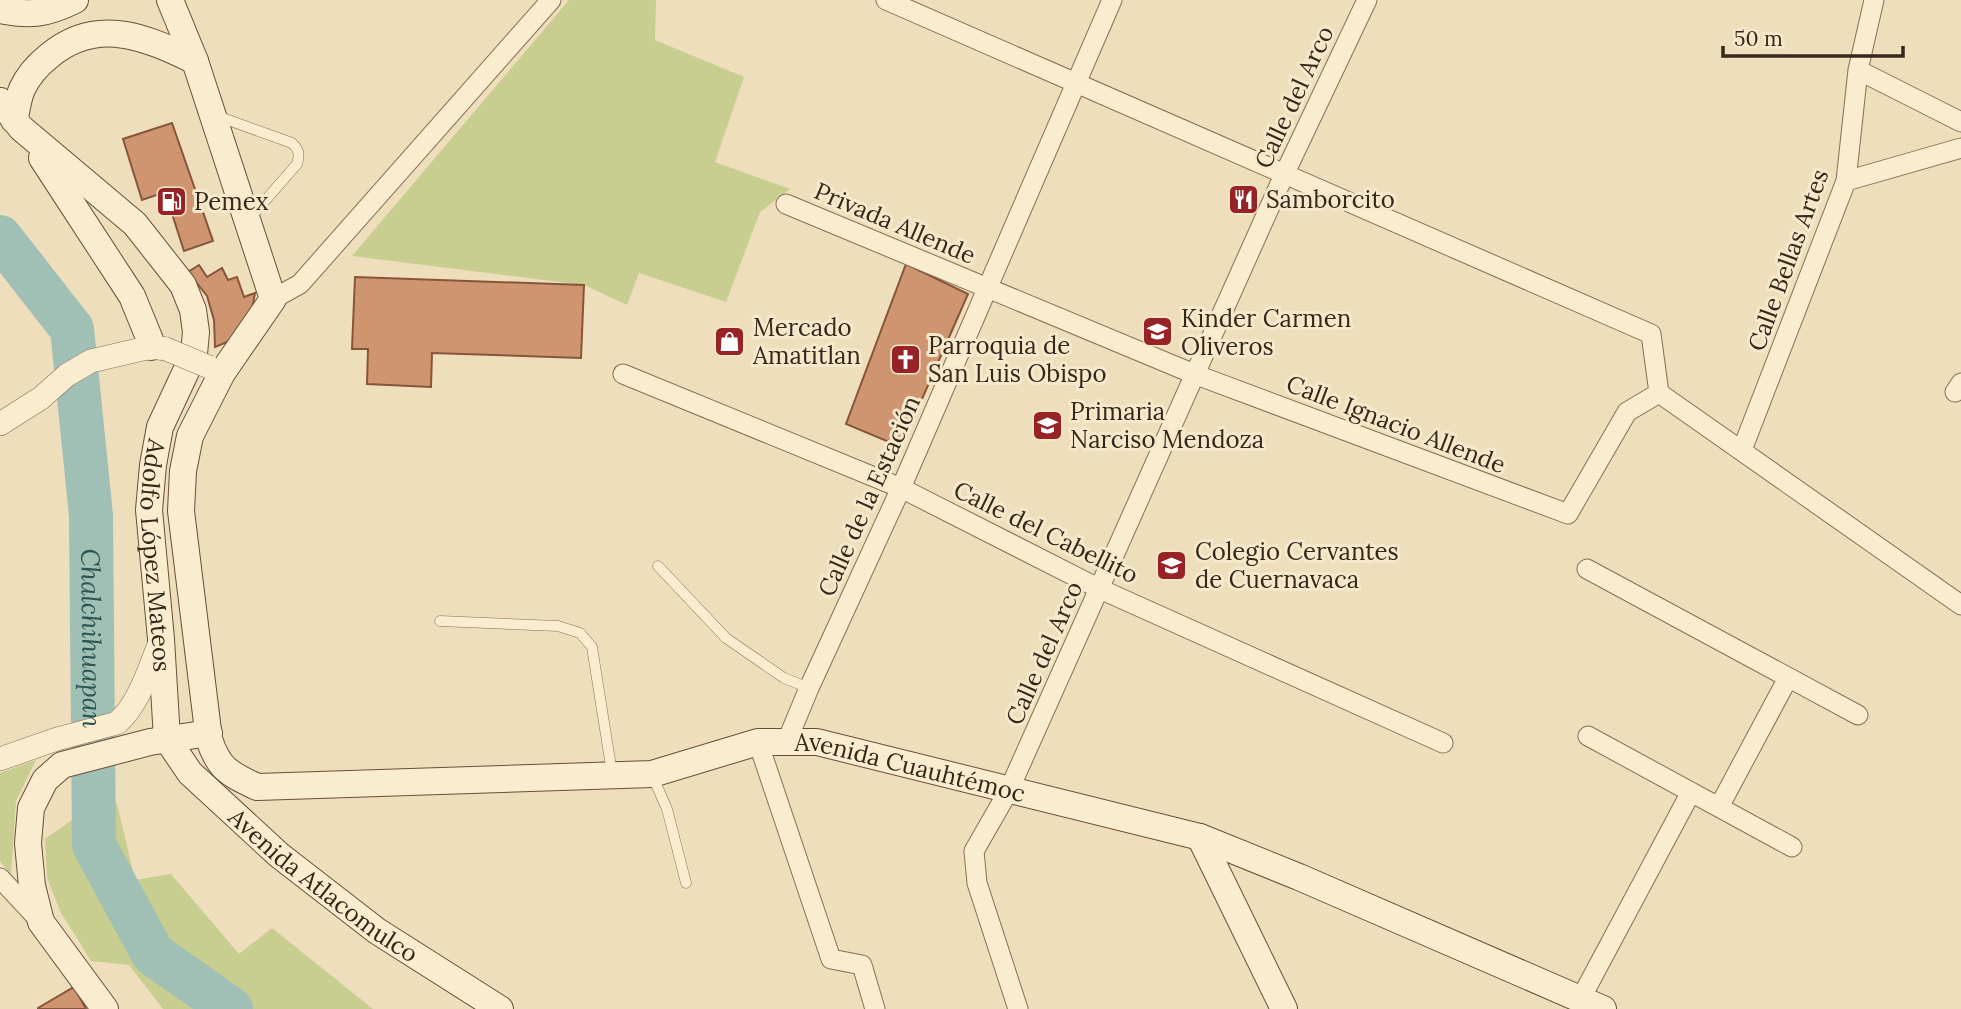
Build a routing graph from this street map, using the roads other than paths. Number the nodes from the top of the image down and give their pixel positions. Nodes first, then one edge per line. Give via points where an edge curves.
1 (75, 0) edge
2 (170, 0) edge
3 (551, 0) edge
4 (886, 0) edge
5 (1112, 0) edge
6 (1367, 0) edge
7 (1874, 0) edge
8 (0, 10) edge
9 (194, 61) junction
10 (1858, 69) junction
11 (1076, 83) junction
12 (213, 114) junction
13 (12, 116) edge
14 (1961, 122) edge
15 (1961, 148) edge
16 (1284, 175) junction
17 (1846, 181) junction
18 (786, 204) dead end
19 (248, 219) junction
20 (986, 288) junction
21 (273, 299) junction
22 (150, 349) junction
23 (215, 370) junction
24 (623, 374) dead end
25 (1194, 374) junction
26 (1659, 393) junction
27 (0, 424) edge
28 (1742, 450) junction
29 (901, 488) junction
30 (659, 566) dead end
31 (1587, 569) dead end
32 (1100, 589) junction
33 (1961, 605) edge
34 (440, 621) dead end
35 (161, 639) junction
36 (1788, 678) junction
37 (809, 688) junction
38 (1858, 715) dead end
39 (209, 733) junction
40 (1588, 736) dead end
41 (158, 740) junction
42 (788, 741) junction
43 (758, 742) junction
44 (1443, 743) dead end
45 (60, 752) junction
46 (0, 759) edge
47 (652, 774) junction
48 (613, 775) junction
49 (1009, 790) junction
50 (1691, 792) junction
51 (1719, 807) junction
52 (1200, 837) junction
53 (1792, 847) dead end
54 (0, 878) edge
55 (686, 883) dead end
56 (41, 922) junction
57 (1591, 1004) edge
58 (105, 1009) edge
59 (500, 1009) edge
60 (875, 1009) edge
61 (1018, 1009) edge
62 (1284, 1009) edge

1 - 8 main road via 46,13
2 - 9 main road
3 - 21 street via 300,284
4 - 11 street
5 - 11 street, Calle de la Estación
6 - 16 street, Calle del Arco
7 - 10 street, Calle Bellas Artes
9 - 12 main road
9 - 13 main road via 137,36 111,32 87,36 58,48 40,64 22,88
10 - 14 street
10 - 17 street, Calle Bellas Artes
11 - 16 street
11 - 20 street, Calle de la Estación
12 - 19 main road
12 - 19 lane via 298,149 297,164
13 - 22 main road via 132,296
13 - 35 main road, Adolfo López Mateos via 135,224 183,285 193,310 194,354 160,427 153,465 149,510
15 - 17 street
16 - 25 street, Calle del Arco
16 - 26 street via 1651,334
17 - 28 street, Calle Bellas Artes
18 - 20 street, Privada Allende
19 - 21 main road
20 - 25 street, Calle Ignacio Allende
20 - 29 street, Calle de la Estación
21 - 23 main road, Avenida Cuauhtémoc
22 - 23 street, bridge
22 - 27 street via 91,361
23 - 39 main road, Avenida Cuauhtémoc via 190,436 181,511
24 - 29 street, Calle del Cabellito
25 - 26 street, Calle Ignacio Allende via 1568,514 1628,412
25 - 32 street, Calle del Arco
26 - 28 street
28 - 33 street
29 - 32 street, Calle del Cabellito
29 - 37 street, Calle de la Estación
30 - 37 lane via 726,638 784,678
31 - 36 street
32 - 44 street, Calle del Cabellito
32 - 49 street, Calle del Arco
34 - 48 lane via 558,626 580,633 592,647
35 - 41 main road, Adolfo López Mateos
35 - 45 street via 125,716
36 - 38 street
36 - 51 street
37 - 42 street, Calle de la Estación
39 - 41 main road
39 - 48 main road, Avenida Cuauhtémoc via 215,757 228,773 257,787
40 - 50 street
41 - 45 main road
41 - 59 main road, Avenida Atlacomulco via 279,855 377,931
42 - 43 main road, Avenida Cuauhtémoc
42 - 49 main road, Avenida Cuauhtémoc via 817,742
43 - 47 main road, Avenida Cuauhtémoc
43 - 60 street via 831,959 862,965
45 - 46 street
45 - 56 main road via 31,808 28,843
47 - 48 main road, Avenida Cuauhtémoc
47 - 55 lane via 667,809
49 - 52 main road, Avenida Cuauhtémoc
49 - 61 street, Calle del Arco via 974,851 977,883
50 - 51 street
50 - 57 street
51 - 53 street
52 - 57 main road, Avenida Cuauhtémoc
52 - 62 main road
54 - 56 street
56 - 58 main road

